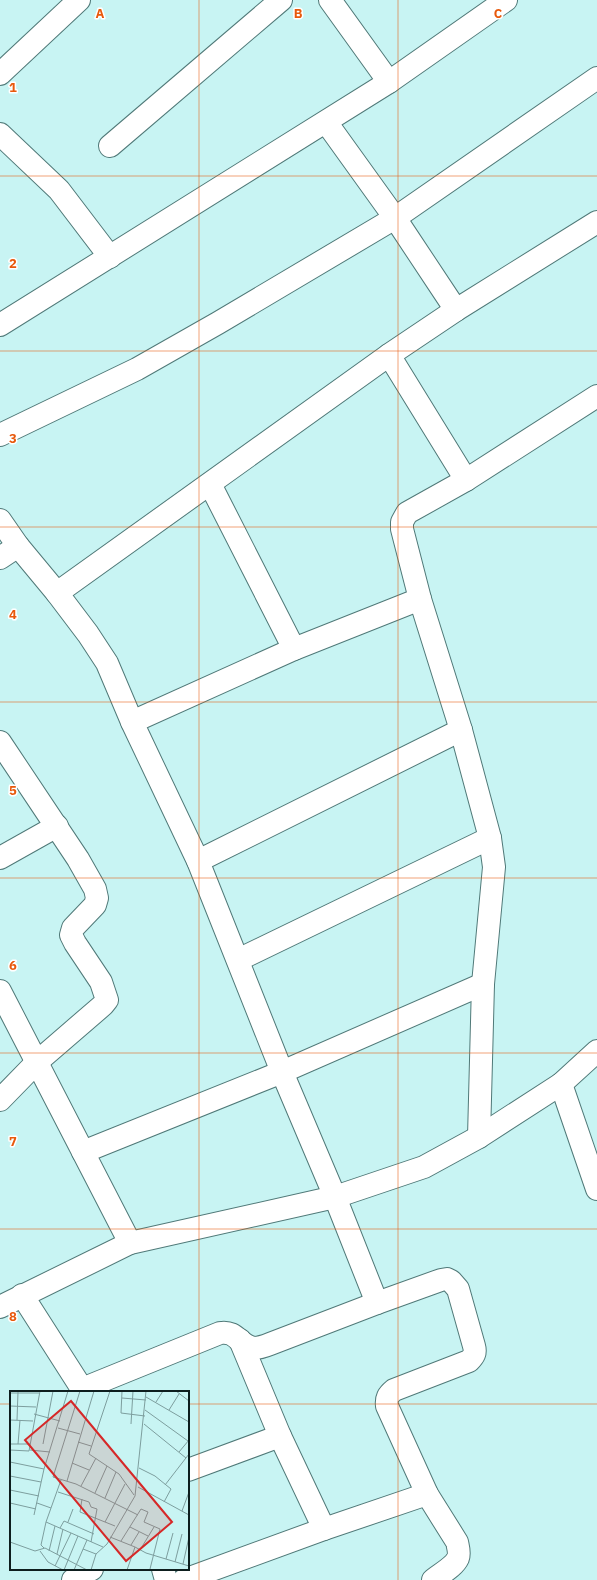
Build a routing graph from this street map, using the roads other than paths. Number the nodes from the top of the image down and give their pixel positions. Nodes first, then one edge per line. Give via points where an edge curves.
1 (79, 0) edge
2 (281, 0) edge
3 (330, 0) edge
4 (506, 0) edge
5 (4, 63) edge
6 (597, 78) edge
7 (389, 82) junction
8 (326, 122) junction
9 (0, 134) edge
10 (110, 146) dead end
11 (395, 218) junction
12 (597, 222) edge
13 (110, 256) junction
14 (456, 310) junction
15 (0, 325) edge
16 (389, 355) junction
17 (597, 396) edge
18 (0, 436) edge
19 (466, 480) junction
20 (210, 484) junction
21 (0, 520) edge
22 (18, 546) junction
23 (0, 558) edge
24 (57, 593) junction
25 (420, 599) junction
26 (294, 649) junction
27 (132, 722) junction
28 (461, 730) junction
29 (0, 742) edge
30 (57, 826) junction
31 (490, 838) junction
32 (0, 858) edge
33 (198, 861) junction
34 (238, 960) junction
35 (483, 984) junction
36 (0, 991) edge
37 (597, 1051) edge
38 (37, 1062) junction
39 (282, 1072) junction
40 (561, 1084) junction
41 (0, 1100) edge
42 (479, 1137) junction
43 (83, 1152) junction
44 (597, 1189) edge
45 (336, 1197) junction
46 (130, 1243) junction
47 (22, 1296) junction
48 (377, 1303) junction
49 (0, 1307) edge
50 (240, 1340) junction
51 (83, 1391) edge
52 (280, 1436) junction
53 (189, 1470) edge
54 (427, 1494) junction
55 (324, 1529) junction
56 (90, 1570) edge
57 (163, 1570) edge
58 (74, 1580) edge
59 (166, 1580) edge
60 (184, 1580) edge
61 (433, 1580) edge

1 - 5 street
2 - 10 street
3 - 7 street
4 - 7 street
6 - 11 street
7 - 8 street
8 - 11 street
8 - 13 street
9 - 13 street via 59,190
11 - 14 street
11 - 18 street via 137,369
12 - 14 street
13 - 15 street
14 - 16 street
16 - 19 street
16 - 20 street
17 - 19 street
19 - 25 street via 407,513 402,522
20 - 24 street
20 - 26 street
21 - 22 street
22 - 23 street
22 - 24 street
24 - 27 street via 107,663
25 - 26 street
25 - 28 street
26 - 27 street
27 - 33 street
28 - 31 street
28 - 33 street
29 - 30 street
30 - 32 street
30 - 38 street via 95,889 95,905 73,928 71,935 101,982 106,1000
31 - 34 street
31 - 35 street via 494,874
33 - 34 street
34 - 39 street
35 - 39 street
35 - 42 street
36 - 38 street
37 - 40 street
38 - 41 street
38 - 43 street
39 - 43 street
39 - 45 street
40 - 42 street
40 - 44 street
42 - 45 street via 424,1166
43 - 46 street
45 - 46 street
45 - 48 street
46 - 47 street
47 - 49 street
47 - 51 street
48 - 50 street via 258,1348 252,1348
48 - 54 street via 446,1279 451,1281 458,1289 476,1351 469,1361 394,1390 386,1399
50 - 51 street via 233,1334 220,1333
50 - 52 street
52 - 53 street
52 - 55 street
54 - 55 street
54 - 61 street via 459,1551 458,1558 453,1564
55 - 60 street
56 - 58 street
57 - 59 street

